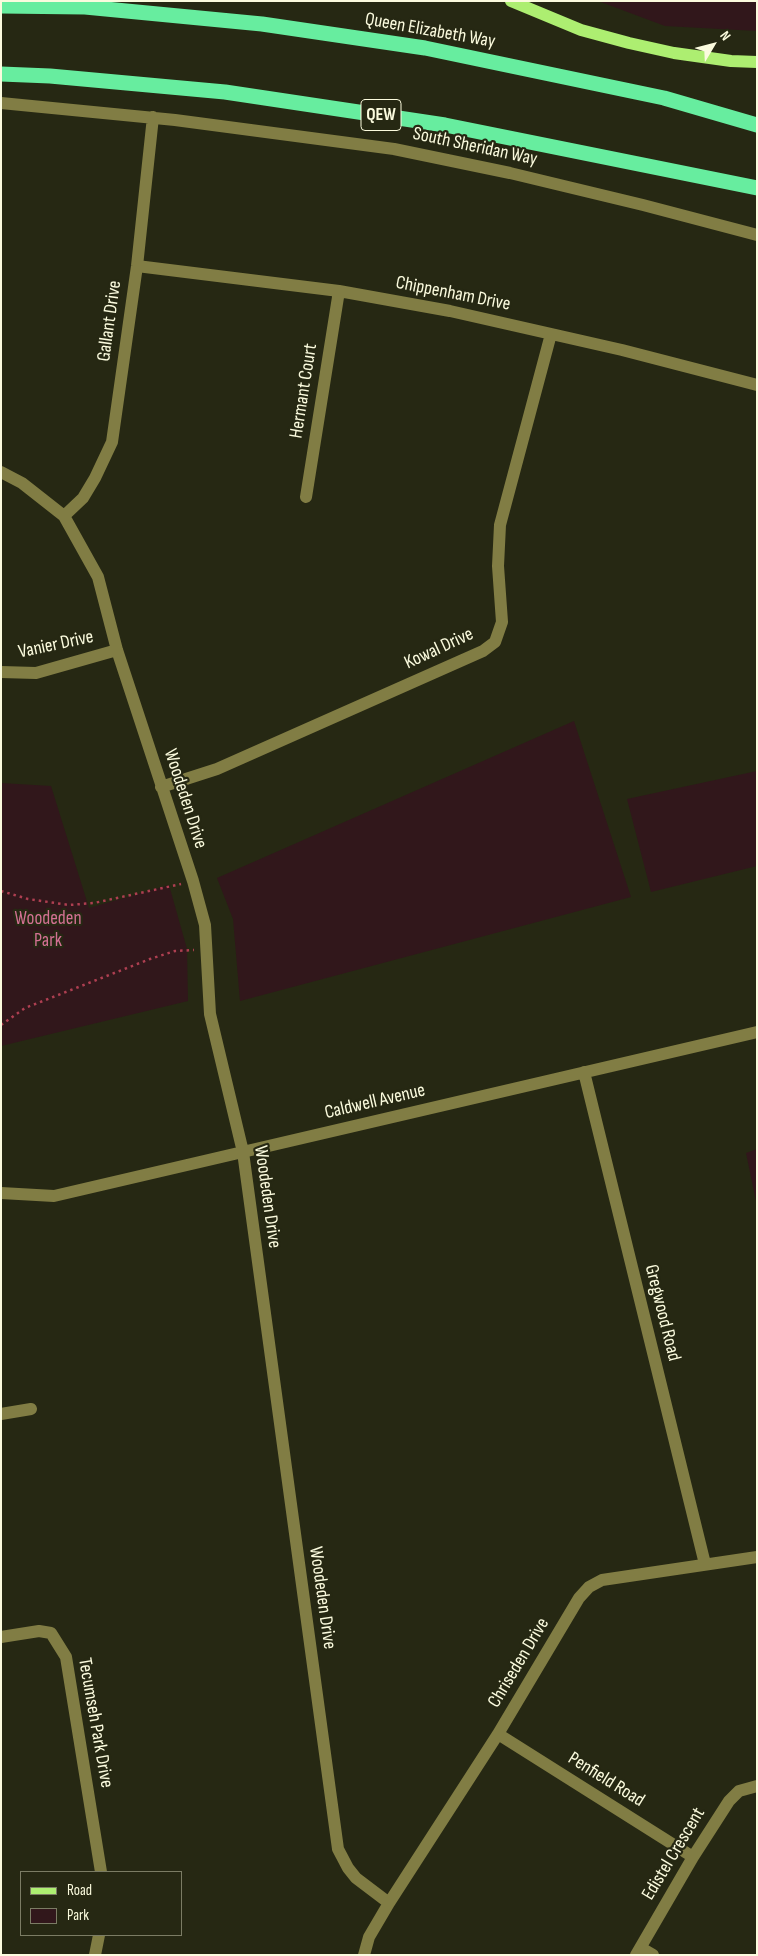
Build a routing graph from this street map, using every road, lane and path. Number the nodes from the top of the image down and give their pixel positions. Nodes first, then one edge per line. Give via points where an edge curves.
1 (510, 1) edge
2 (1, 6) edge
3 (757, 62) edge
4 (1, 74) edge
5 (1, 103) edge
6 (152, 117) junction
7 (757, 125) edge
8 (757, 188) edge
9 (757, 236) edge
10 (136, 266) junction
11 (339, 292) junction
12 (551, 334) junction
13 (757, 385) edge
14 (1, 472) edge
15 (306, 497) dead end
16 (64, 516) junction
17 (117, 650) junction
18 (1, 672) edge
19 (162, 787) junction
20 (193, 881) junction
21 (1, 891) edge
22 (206, 949) junction
23 (1, 1025) edge
24 (757, 1032) edge
25 (584, 1072) junction
26 (243, 1152) junction
27 (1, 1193) edge
28 (31, 1409) dead end
29 (1, 1414) edge
30 (757, 1557) edge
31 (705, 1564) junction
32 (1, 1637) edge
33 (498, 1734) junction
34 (757, 1786) edge
35 (693, 1857) junction
36 (101, 1871) edge
37 (389, 1903) junction
38 (100, 1936) edge
39 (638, 1951) edge
40 (95, 1955) edge
41 (364, 1955) edge
42 (653, 1955) edge

1 - 3 main road via 581,30 629,43 674,53
2 - 7 highway, Queen Elizabeth Way via 85,7 252,23 425,48 664,98
4 - 8 highway, QEW via 226,92 416,120
5 - 6 street, South Sheridan Way
6 - 9 street, South Sheridan Way via 404,151 643,205
6 - 10 street, Gallant Drive
10 - 11 street, Chippenham Drive
10 - 16 street, Gallant Drive via 112,442 83,498
11 - 12 street, Chippenham Drive via 450,311
11 - 15 street, Hermant Court
12 - 13 street, Chippenham Drive
12 - 19 street, Kowal Drive via 500,525 498,566 502,622 496,642 483,651 217,768
14 - 16 street, Woodeden Drive
16 - 17 street, Woodeden Drive via 98,577
17 - 18 street, Vanier Drive via 36,672
17 - 19 street, Woodeden Drive
19 - 20 street, Woodeden Drive
20 - 21 path via 94,903 69,905
20 - 22 street, Woodeden Drive via 205,925
22 - 23 path via 175,951 150,958 25,1008
22 - 26 street, Woodeden Drive via 210,1014
24 - 25 street, Caldwell Avenue
25 - 26 street, Caldwell Avenue
25 - 31 street, Gregwood Road
26 - 27 street, Caldwell Avenue via 54,1196
26 - 37 street, Woodeden Drive via 338,1849 356,1878
28 - 29 street
30 - 31 street, Chriseden Drive
31 - 33 street, Chriseden Drive via 602,1580 589,1588 579,1598
32 - 36 street, Tecumseh Park Drive via 39,1631 51,1633 66,1657
33 - 35 street, Penfield Road
33 - 37 street, Chriseden Drive
34 - 35 street, Edistel Crescent via 739,1791 728,1801
35 - 39 street, Edistel Crescent
37 - 41 street via 369,1937
38 - 40 street
39 - 42 street

